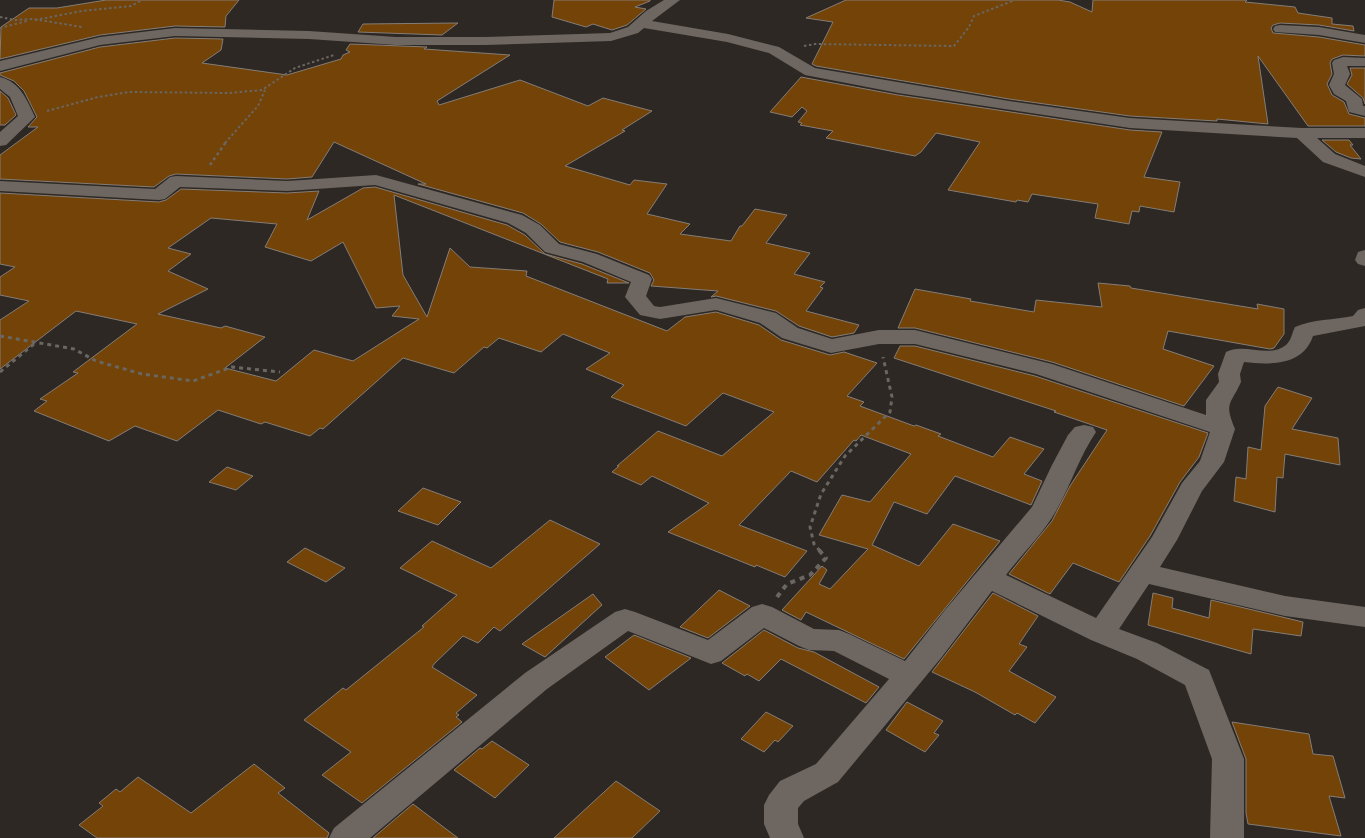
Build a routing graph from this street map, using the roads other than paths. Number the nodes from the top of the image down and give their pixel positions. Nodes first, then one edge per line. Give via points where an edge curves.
1 (673, 0) edge
2 (642, 24) junction
3 (1319, 31) junction
4 (1286, 38) dead end
5 (1365, 39) edge
6 (1323, 46) dead end
7 (1365, 62) edge
8 (0, 66) edge
9 (0, 82) edge
10 (1365, 111) edge
11 (1302, 133) junction
12 (1365, 133) edge
13 (0, 141) edge
14 (1365, 172) edge
15 (0, 186) edge
16 (1365, 256) edge
17 (1365, 260) edge
18 (1365, 314) edge
19 (1223, 429) junction
20 (1084, 432) dead end
21 (1143, 573) junction
22 (989, 578) junction
23 (1365, 617) edge
24 (1102, 633) junction
25 (909, 676) junction
26 (346, 838) edge
27 (787, 838) edge
28 (1227, 838) edge

1 - 2 street
2 - 8 street via 611,37 561,40 396,41 175,32 100,41
2 - 11 street via 728,38 774,50 810,72 935,94 1130,123
3 - 4 street
3 - 5 street
3 - 6 street
7 - 10 street via 1339,63 1342,74 1337,85 1340,91 1354,99 1355,109
9 - 13 street via 17,95 27,117
11 - 12 street
11 - 14 street via 1329,158
15 - 19 street via 159,195 176,181 287,186 376,180 515,219 533,229 552,248 590,258 642,279 635,297 647,311 716,304 768,318 790,333 831,346 879,337 914,337 1044,369
16 - 17 street
18 - 19 street via 1361,321 1303,332 1298,347 1286,355 1234,357 1230,382 1218,400 1216,412
19 - 21 street via 1212,462 1191,489
20 - 22 street via 1064,465 1044,510
21 - 23 street via 1285,606
21 - 24 street
22 - 24 street
22 - 25 street
24 - 28 street via 1147,651 1198,678 1228,759
25 - 26 street via 839,641 809,639 762,614 711,653 625,619 536,681
25 - 27 street via 827,773 792,791 781,805 781,824

